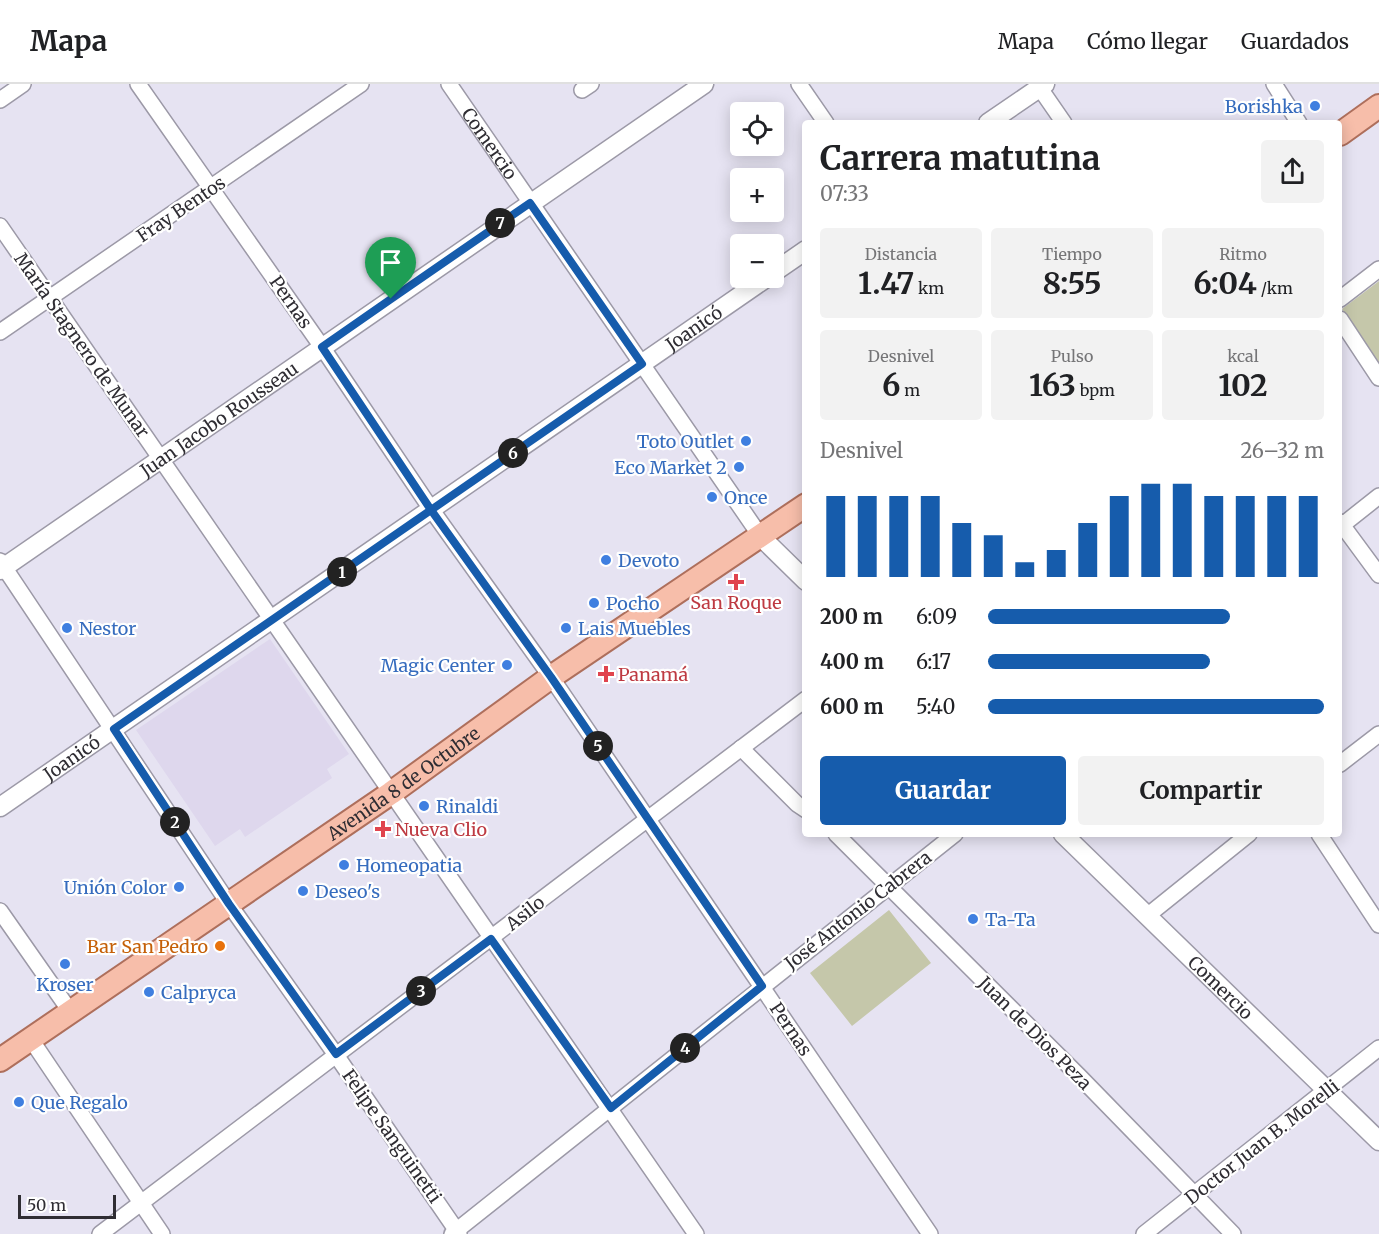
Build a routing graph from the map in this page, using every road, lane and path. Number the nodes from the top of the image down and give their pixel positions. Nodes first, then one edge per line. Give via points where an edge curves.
1 (23, 84) edge
2 (138, 84) edge
3 (361, 84) edge
4 (449, 84) edge
5 (800, 84) edge
6 (1274, 84) edge
7 (1041, 85) edge
8 (692, 87) edge
9 (0, 100) edge
10 (1379, 106) edge
11 (824, 120) edge
12 (992, 120) edge
13 (1062, 120) edge
14 (1297, 120) edge
15 (1342, 133) edge
16 (211, 188) junction
17 (530, 203) junction
18 (0, 226) edge
19 (802, 253) edge
20 (784, 265) edge
21 (1379, 269) edge
22 (752, 288) edge
23 (1342, 297) edge
24 (49, 298) junction
25 (1342, 323) edge
26 (0, 332) edge
27 (322, 347) junction
28 (642, 364) junction
29 (1379, 378) edge
30 (160, 458) junction
31 (1379, 496) edge
32 (802, 508) edge
33 (431, 510) junction
34 (1342, 524) edge
35 (1342, 528) edge
36 (761, 537) junction
37 (1, 566) edge
38 (1379, 575) edge
39 (802, 577) edge
40 (271, 621) junction
41 (551, 677) junction
42 (802, 702) edge
43 (114, 729) junction
44 (1379, 734) edge
45 (741, 748) junction
46 (1342, 762) edge
47 (391, 793) junction
48 (0, 807) edge
49 (802, 807) edge
50 (647, 818) junction
51 (839, 837) edge
52 (951, 837) edge
53 (1066, 837) edge
54 (1245, 837) edge
55 (1321, 837) edge
56 (888, 886) junction
57 (229, 904) junction
58 (0, 911) edge
59 (1147, 916) junction
60 (1379, 925) edge
61 (491, 939) junction
62 (762, 986) junction
63 (70, 1011) junction
64 (30, 1038) junction
65 (1379, 1048) edge
66 (336, 1054) junction
67 (0, 1060) edge
68 (1328, 1090) junction
69 (611, 1108) junction
70 (1379, 1141) edge
71 (1195, 1196) junction
72 (140, 1203) junction
73 (456, 1233) edge
74 (100, 1234) edge
75 (162, 1234) edge
76 (696, 1234) edge
77 (930, 1234) edge
78 (1144, 1234) edge
79 (1233, 1234) edge

1 - 9 street
2 - 16 street, Pernas
3 - 16 street, Fray Bentos
4 - 17 street, Comercio
5 - 11 street
6 - 14 street
7 - 12 street
7 - 13 street
8 - 17 street, Juan Jacobo Rousseau
10 - 15 main road
16 - 24 street, Fray Bentos
16 - 27 street, Pernas
17 - 27 street, Juan Jacobo Rousseau
17 - 28 street, Comercio
18 - 24 street, María Stagnero de Munar
19 - 20 street
21 - 23 street
22 - 28 street, Joanicó
24 - 26 street, Fray Bentos
24 - 30 street, María Stagnero de Munar
25 - 29 street
27 - 30 street, Juan Jacobo Rousseau
27 - 33 street, Pernas
28 - 33 street, Joanicó
28 - 36 street, Comercio
30 - 37 street, Juan Jacobo Rousseau
30 - 40 street, María Stagnero de Munar
31 - 34 street
32 - 36 main road, Avenida 8 de Octubre
33 - 40 street, Joanicó
33 - 41 street, Pernas
35 - 38 street
36 - 39 street, Comercio
36 - 41 main road, Avenida 8 de Octubre
37 - 43 street, Felipe Sanguinetti
40 - 43 street, Joanicó
40 - 47 street, María Stagnero de Munar
41 - 47 main road, Avenida 8 de Octubre
41 - 50 street, Pernas
42 - 45 street, Asilo
43 - 48 street, Joanicó
43 - 57 street, Felipe Sanguinetti
44 - 46 street
45 - 49 street
45 - 50 street, Asilo
47 - 57 main road, Avenida 8 de Octubre
47 - 61 street, María Stagnero de Munar
50 - 61 street, Asilo
50 - 62 street, Pernas
51 - 56 street, Juan de Dios Peza
52 - 56 street, José Antonio Cabrera
53 - 59 street, Comercio
54 - 59 street
55 - 60 street
56 - 62 street, José Antonio Cabrera
56 - 71 street, Juan de Dios Peza
57 - 63 main road, Avenida 8 de Octubre
57 - 66 street, Felipe Sanguinetti
58 - 63 street
59 - 68 street, Comercio
61 - 66 street, Asilo
61 - 69 street, María Stagnero de Munar
62 - 69 street, José Antonio Cabrera
62 - 77 street, Pernas
63 - 64 main road, Avenida 8 de Octubre
64 - 67 main road, Avenida 8 de Octubre
64 - 72 street
65 - 68 street, Doctor Juan B. Morelli
66 - 72 street, Asilo
66 - 73 street, Felipe Sanguinetti
68 - 70 street, Comercio
68 - 71 street, Doctor Juan B. Morelli
69 - 73 street, José Antonio Cabrera
69 - 76 street, María Stagnero de Munar
71 - 78 street, Doctor Juan B. Morelli
71 - 79 street, Juan de Dios Peza
72 - 74 street, Asilo
72 - 75 street

